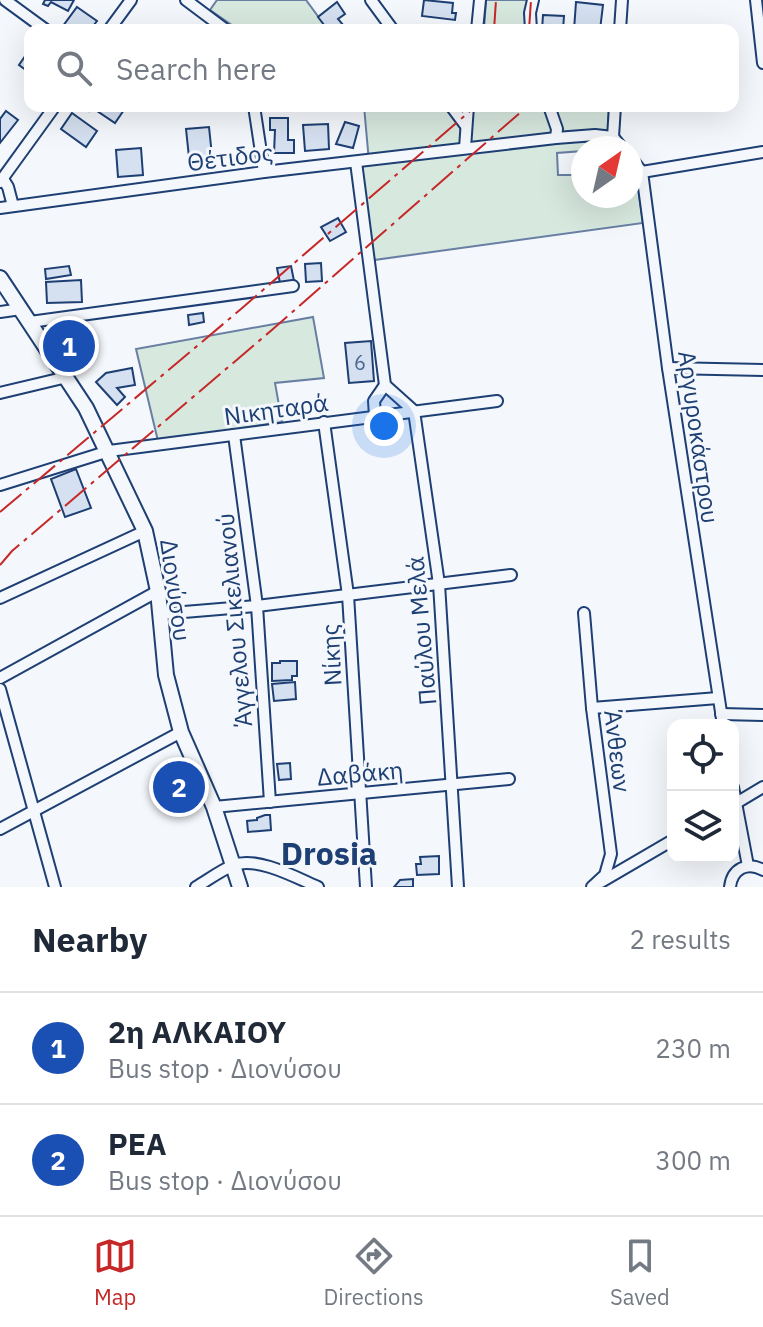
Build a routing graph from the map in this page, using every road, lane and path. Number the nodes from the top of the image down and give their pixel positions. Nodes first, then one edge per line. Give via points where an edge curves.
1 (5, 0) edge
2 (131, 0) edge
3 (186, 0) edge
4 (371, 0) edge
5 (480, 0) edge
6 (533, 0) edge
7 (622, 0) edge
8 (756, 0) edge
9 (38, 24) edge
10 (113, 24) edge
11 (218, 24) edge
12 (389, 24) edge
13 (478, 24) edge
14 (531, 24) edge
15 (620, 24) edge
16 (763, 63) edge
17 (51, 112) edge
18 (255, 112) edge
19 (456, 112) edge
20 (467, 112) edge
21 (551, 112) edge
22 (615, 112) edge
23 (466, 126) junction
24 (582, 136) edge
25 (604, 136) edge
26 (613, 136) edge
27 (571, 137) edge
28 (556, 138) junction
29 (465, 148) junction
30 (763, 152) edge
31 (356, 162) junction
32 (264, 172) junction
33 (643, 172) edge
34 (643, 180) edge
35 (1, 181) edge
36 (13, 206) junction
37 (0, 208) edge
38 (0, 278) edge
39 (293, 286) dead end
40 (21, 309) junction
41 (0, 312) edge
42 (30, 322) junction
43 (668, 368) junction
44 (763, 370) edge
45 (67, 377) junction
46 (385, 385) junction
47 (0, 393) edge
48 (497, 401) dead end
49 (414, 411) junction
50 (375, 416) junction
51 (324, 422) junction
52 (234, 435) junction
53 (109, 451) junction
54 (0, 485) edge
55 (145, 531) junction
56 (511, 575) dead end
57 (439, 584) junction
58 (158, 591) junction
59 (348, 595) junction
60 (0, 598) edge
61 (257, 606) junction
62 (584, 613) dead end
63 (160, 614) junction
64 (0, 678) edge
65 (0, 689) edge
66 (718, 698) junction
67 (592, 708) junction
68 (763, 715) edge
69 (722, 719) edge
70 (730, 719) edge
71 (181, 732) junction
72 (509, 779) dead end
73 (452, 784) junction
74 (763, 787) edge
75 (360, 793) junction
76 (739, 801) edge
77 (270, 802) junction
78 (214, 807) junction
79 (32, 812) junction
80 (739, 826) edge
81 (0, 829) edge
82 (667, 843) edge
83 (234, 865) junction
84 (748, 866) junction
85 (763, 870) edge
86 (55, 887) edge
87 (196, 887) edge
88 (240, 887) edge
89 (318, 887) edge
90 (366, 887) edge
91 (458, 887) edge
92 (592, 887) edge
93 (730, 887) edge

1 - 9 street
2 - 10 street
3 - 11 street
4 - 12 street
5 - 13 street
6 - 14 street
7 - 15 street
8 - 16 street
17 - 35 street
18 - 32 street
19 - 23 street
20 - 23 street
21 - 28 street
22 - 26 street
23 - 29 street
24 - 25 street, Θέτιδος
27 - 28 street, Θέτιδος
28 - 29 street, Θέτιδος
29 - 31 street, Θέτιδος
30 - 33 street
31 - 32 street, Θέτιδος
31 - 46 street
32 - 36 street, Θέτιδος
34 - 43 street, Αργυροκάστρου
35 - 36 street
36 - 37 street, Θέτιδος
38 - 40 main road, Διονύσου
39 - 42 street
40 - 41 street
40 - 42 main road, Διονύσου
42 - 45 main road, Διονύσου
43 - 44 street
43 - 66 street, Αργυροκάστρου
45 - 47 street
45 - 53 main road, Διονύσου
46 - 49 street
46 - 50 street via 374,401
48 - 49 street, Νικηταρά
49 - 50 street, Νικηταρά
49 - 57 street, Παύλου Μελά
50 - 51 street, Νικηταρά
51 - 52 street, Νικηταρά
51 - 59 street, Νίκης
52 - 53 street, Νικηταρά
52 - 61 street, Άγγελου Σικελιανού
53 - 54 street, Νικηταρά
53 - 55 main road, Διονύσου
55 - 58 main road, Διονύσου
55 - 60 street
56 - 57 street
57 - 59 street
57 - 73 street, Παύλου Μελά
58 - 63 main road, Διονύσου
58 - 64 street
59 - 61 street
59 - 75 street, Νίκης
61 - 63 street
61 - 77 street, Άγγελου Σικελιανού
62 - 67 street, Άνθεων
63 - 71 main road, Διονύσου via 166,675
65 - 79 street
66 - 67 street
66 - 69 street, Αργυροκάστρου
67 - 92 street, Άνθεων via 611,854 605,875
68 - 70 street
71 - 78 main road, Διονύσου
71 - 79 street
72 - 73 street, Δαβάκη
73 - 75 street, Δαβάκη
73 - 91 street, Παύλου Μελά
74 - 76 street
75 - 77 street, Δαβάκη
75 - 90 street, Νίκης
77 - 78 street, Δαβάκη
78 - 83 main road, Διονύσου
79 - 81 street
79 - 86 street
80 - 84 street
82 - 92 street
83 - 87 street
83 - 88 main road, Διονύσου
83 - 89 street via 279,870
84 - 85 street
84 - 93 street via 734,874

